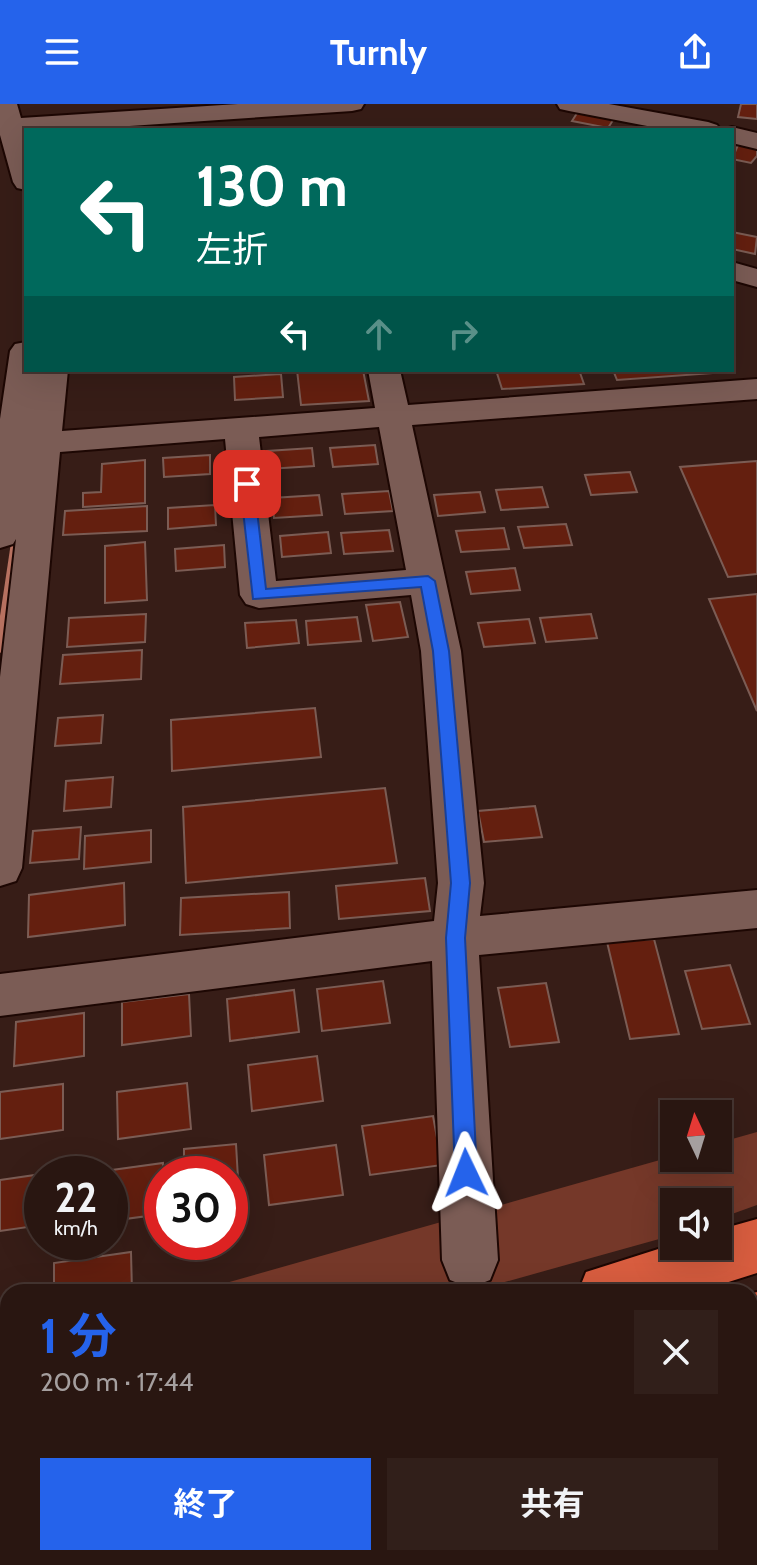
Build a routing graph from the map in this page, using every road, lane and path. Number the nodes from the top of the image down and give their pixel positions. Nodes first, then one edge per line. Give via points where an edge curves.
1 (352, 104) edge
2 (569, 104) edge
3 (322, 113) edge
4 (647, 117) edge
5 (19, 119) edge
6 (699, 128) edge
7 (734, 135) edge
8 (757, 141) edge
9 (24, 164) edge
10 (734, 272) edge
11 (757, 278) edge
12 (24, 372) edge
13 (51, 372) edge
14 (384, 372) edge
15 (598, 372) edge
16 (757, 389) edge
17 (609, 401) junction
18 (395, 417) junction
19 (241, 428) junction
20 (19, 444) edge
21 (0, 536) edge
22 (428, 581) junction
23 (0, 868) edge
24 (757, 909) edge
25 (455, 938) junction
26 (0, 995) edge
27 (757, 1234) edge
28 (757, 1246) edge
29 (470, 1260) dead end
30 (680, 1270) junction
31 (633, 1284) edge

1 - 3 street
2 - 4 street
3 - 5 street
4 - 6 street
5 - 9 street
7 - 8 street
10 - 11 street
12 - 20 street
13 - 20 street
14 - 18 street
15 - 17 street
16 - 17 street
17 - 18 street
18 - 19 street
18 - 22 street
19 - 20 street
19 - 22 street via 259,595
20 - 21 street
20 - 23 street
22 - 25 street via 441,651 459,867
24 - 25 street
25 - 26 street
25 - 29 street
27 - 30 highway
28 - 30 highway
30 - 31 highway

